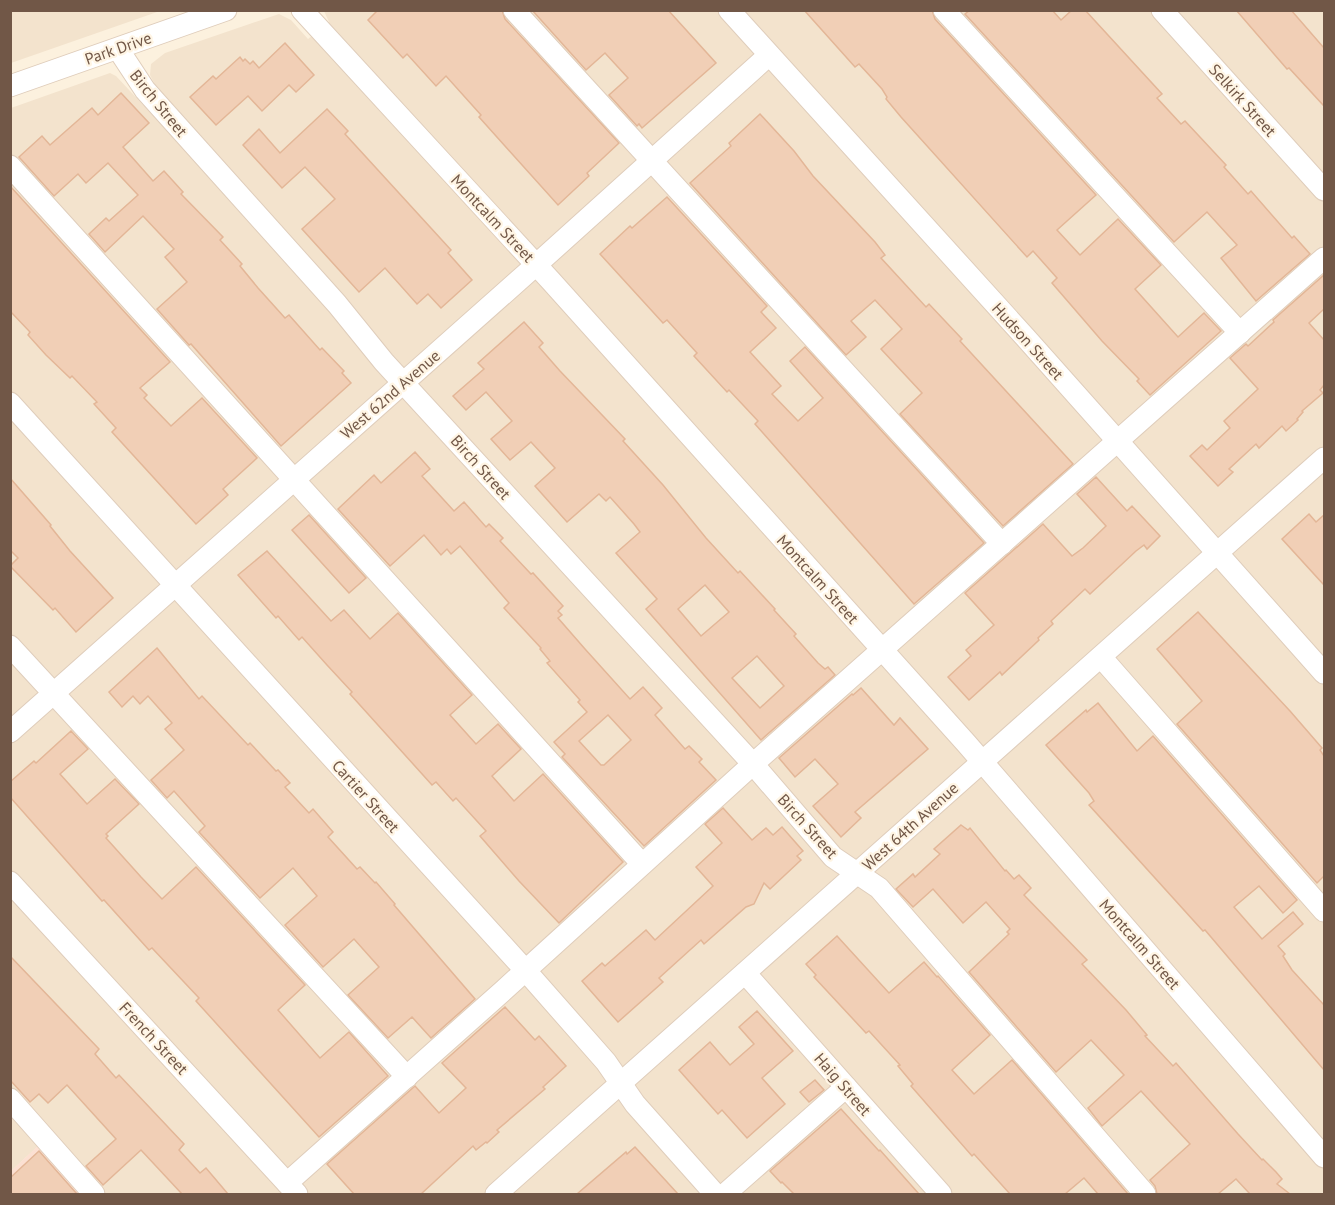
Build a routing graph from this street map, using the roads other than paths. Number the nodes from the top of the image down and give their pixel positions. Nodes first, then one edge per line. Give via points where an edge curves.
1 (226, 10) edge
2 (302, 10) edge
3 (514, 10) edge
4 (729, 10) edge
5 (944, 10) edge
6 (1162, 10) edge
7 (118, 49) junction
8 (769, 55) junction
9 (10, 86) edge
10 (650, 161) junction
11 (10, 166) edge
12 (1324, 190) edge
13 (1324, 258) edge
14 (536, 265) junction
15 (1240, 333) junction
16 (404, 382) junction
17 (10, 403) edge
18 (1118, 442) junction
19 (1324, 458) edge
20 (294, 479) junction
21 (1002, 544) junction
22 (1218, 553) junction
23 (175, 585) junction
24 (10, 646) edge
25 (883, 651) junction
26 (1101, 657) junction
27 (1324, 673) edge
28 (53, 693) junction
29 (10, 732) edge
30 (982, 762) junction
31 (753, 764) junction
32 (642, 864) junction
33 (857, 873) junction
34 (10, 882) edge
35 (1324, 911) edge
36 (526, 971) junction
37 (745, 973) junction
38 (407, 1077) junction
39 (621, 1083) junction
40 (846, 1087) junction
41 (10, 1099) edge
42 (1324, 1157) edge
43 (292, 1189) edge
44 (94, 1194) edge
45 (496, 1194) edge
46 (715, 1194) edge
47 (725, 1194) edge
48 (941, 1194) edge
49 (1145, 1194) edge

1 - 7 street, Park Drive
2 - 14 street, Montcalm Street
3 - 10 street
4 - 8 street, Hudson Street
5 - 15 street
6 - 12 street, Selkirk Street
7 - 9 street, Park Drive
7 - 16 street, Birch Street via 145,90
8 - 10 street, West 62nd Avenue
8 - 18 street, Hudson Street
10 - 14 street, West 62nd Avenue
10 - 21 street
11 - 20 street
13 - 15 street
14 - 16 street, West 62nd Avenue
14 - 25 street, Montcalm Street
15 - 18 street
16 - 20 street, West 62nd Avenue
16 - 31 street, Birch Street
17 - 23 street, Cartier Street
18 - 21 street
18 - 22 street, Hudson Street
19 - 22 street, West 64th Avenue
20 - 23 street, West 62nd Avenue
20 - 32 street
21 - 25 street
22 - 26 street, West 64th Avenue
22 - 27 street, Hudson Street
23 - 28 street, West 62nd Avenue
23 - 36 street, Cartier Street
24 - 28 street
25 - 30 street, Montcalm Street
25 - 31 street
26 - 30 street, West 64th Avenue
26 - 35 street
28 - 29 street, West 62nd Avenue
28 - 38 street
30 - 33 street, West 64th Avenue
30 - 42 street, Montcalm Street
31 - 32 street
31 - 33 street, Birch Street via 833,857
32 - 36 street
33 - 37 street, West 64th Avenue
33 - 49 street, Birch Street via 879,888
34 - 43 street, French Street
36 - 38 street
36 - 39 street, Cartier Street
37 - 39 street, West 64th Avenue
37 - 40 street, Haig Street
38 - 43 street
39 - 45 street, West 64th Avenue
39 - 46 street, Cartier Street
40 - 47 street
40 - 48 street, Haig Street
41 - 44 street

